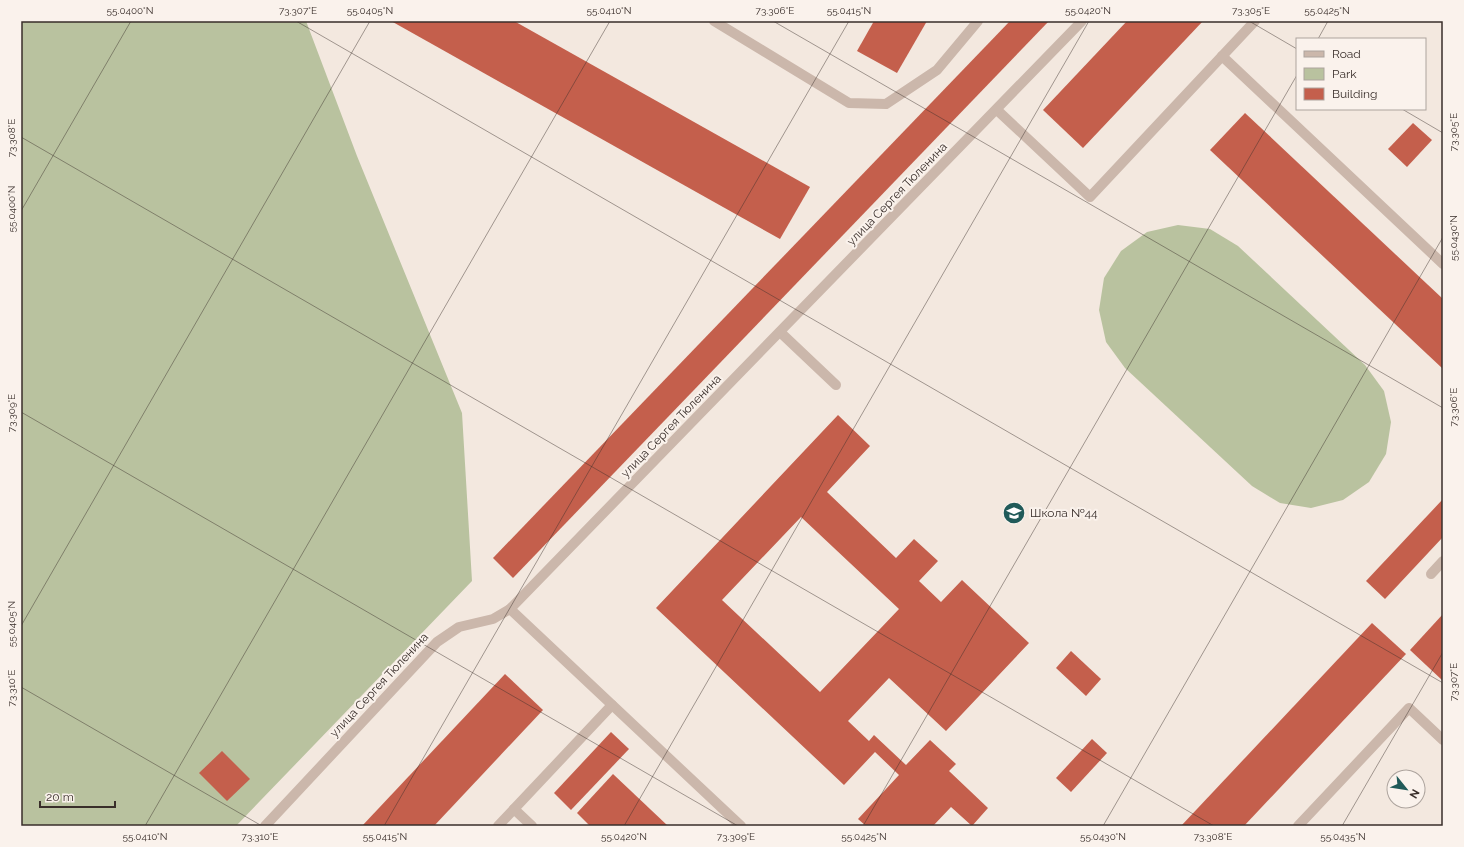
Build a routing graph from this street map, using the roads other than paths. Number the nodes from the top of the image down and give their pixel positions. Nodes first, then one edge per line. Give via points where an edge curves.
1 (714, 21) edge
2 (978, 21) edge
3 (1082, 21) edge
4 (1255, 21) edge
5 (1222, 56) junction
6 (997, 110) junction
7 (1443, 264) edge
8 (780, 332) junction
9 (836, 385) dead end
10 (1443, 561) edge
11 (1431, 574) dead end
12 (510, 609) junction
13 (612, 705) junction
14 (1443, 740) edge
15 (514, 809) junction
16 (265, 826) edge
17 (498, 826) edge
18 (532, 826) edge
19 (741, 826) edge
20 (1298, 826) edge

1 - 2 street via 849,103 886,104 937,70
3 - 6 street, улица Сергея Тюленина
4 - 5 street
5 - 6 street via 1090,197
5 - 7 street
6 - 8 street, улица Сергея Тюленина
8 - 9 street
8 - 12 street, улица Сергея Тюленина
10 - 11 street
12 - 13 street
12 - 16 street, улица Сергея Тюленина via 493,619 459,627 437,642
13 - 15 street
13 - 19 street
14 - 20 street via 1409,708
15 - 17 street
15 - 18 street

